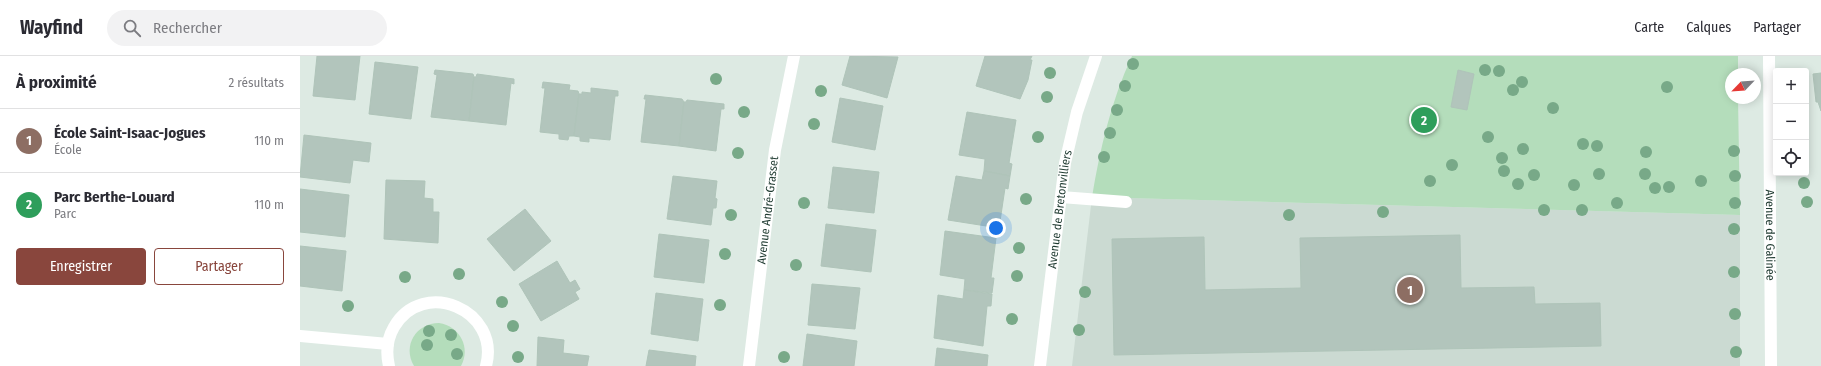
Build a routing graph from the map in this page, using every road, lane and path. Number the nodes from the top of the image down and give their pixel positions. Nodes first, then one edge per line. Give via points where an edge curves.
1 (794, 56) edge
2 (1096, 56) edge
3 (1769, 56) edge
4 (1061, 197) junction
5 (1126, 202) dead end
6 (300, 336) edge
7 (388, 344) junction
8 (389, 366) edge
9 (486, 366) edge
10 (749, 366) edge
11 (1040, 366) edge
12 (1771, 366) edge

1 - 10 street, Avenue André-Grasset via 775,150
2 - 4 street, Avenue de Bretonvilliers via 1074,125
3 - 12 street, Avenue de Galinée
4 - 5 street
4 - 11 street, Avenue de Bretonvilliers
6 - 7 street
7 - 8 street
7 - 9 street via 395,325 410,310 429,303 450,304 468,313 481,328 487,348

